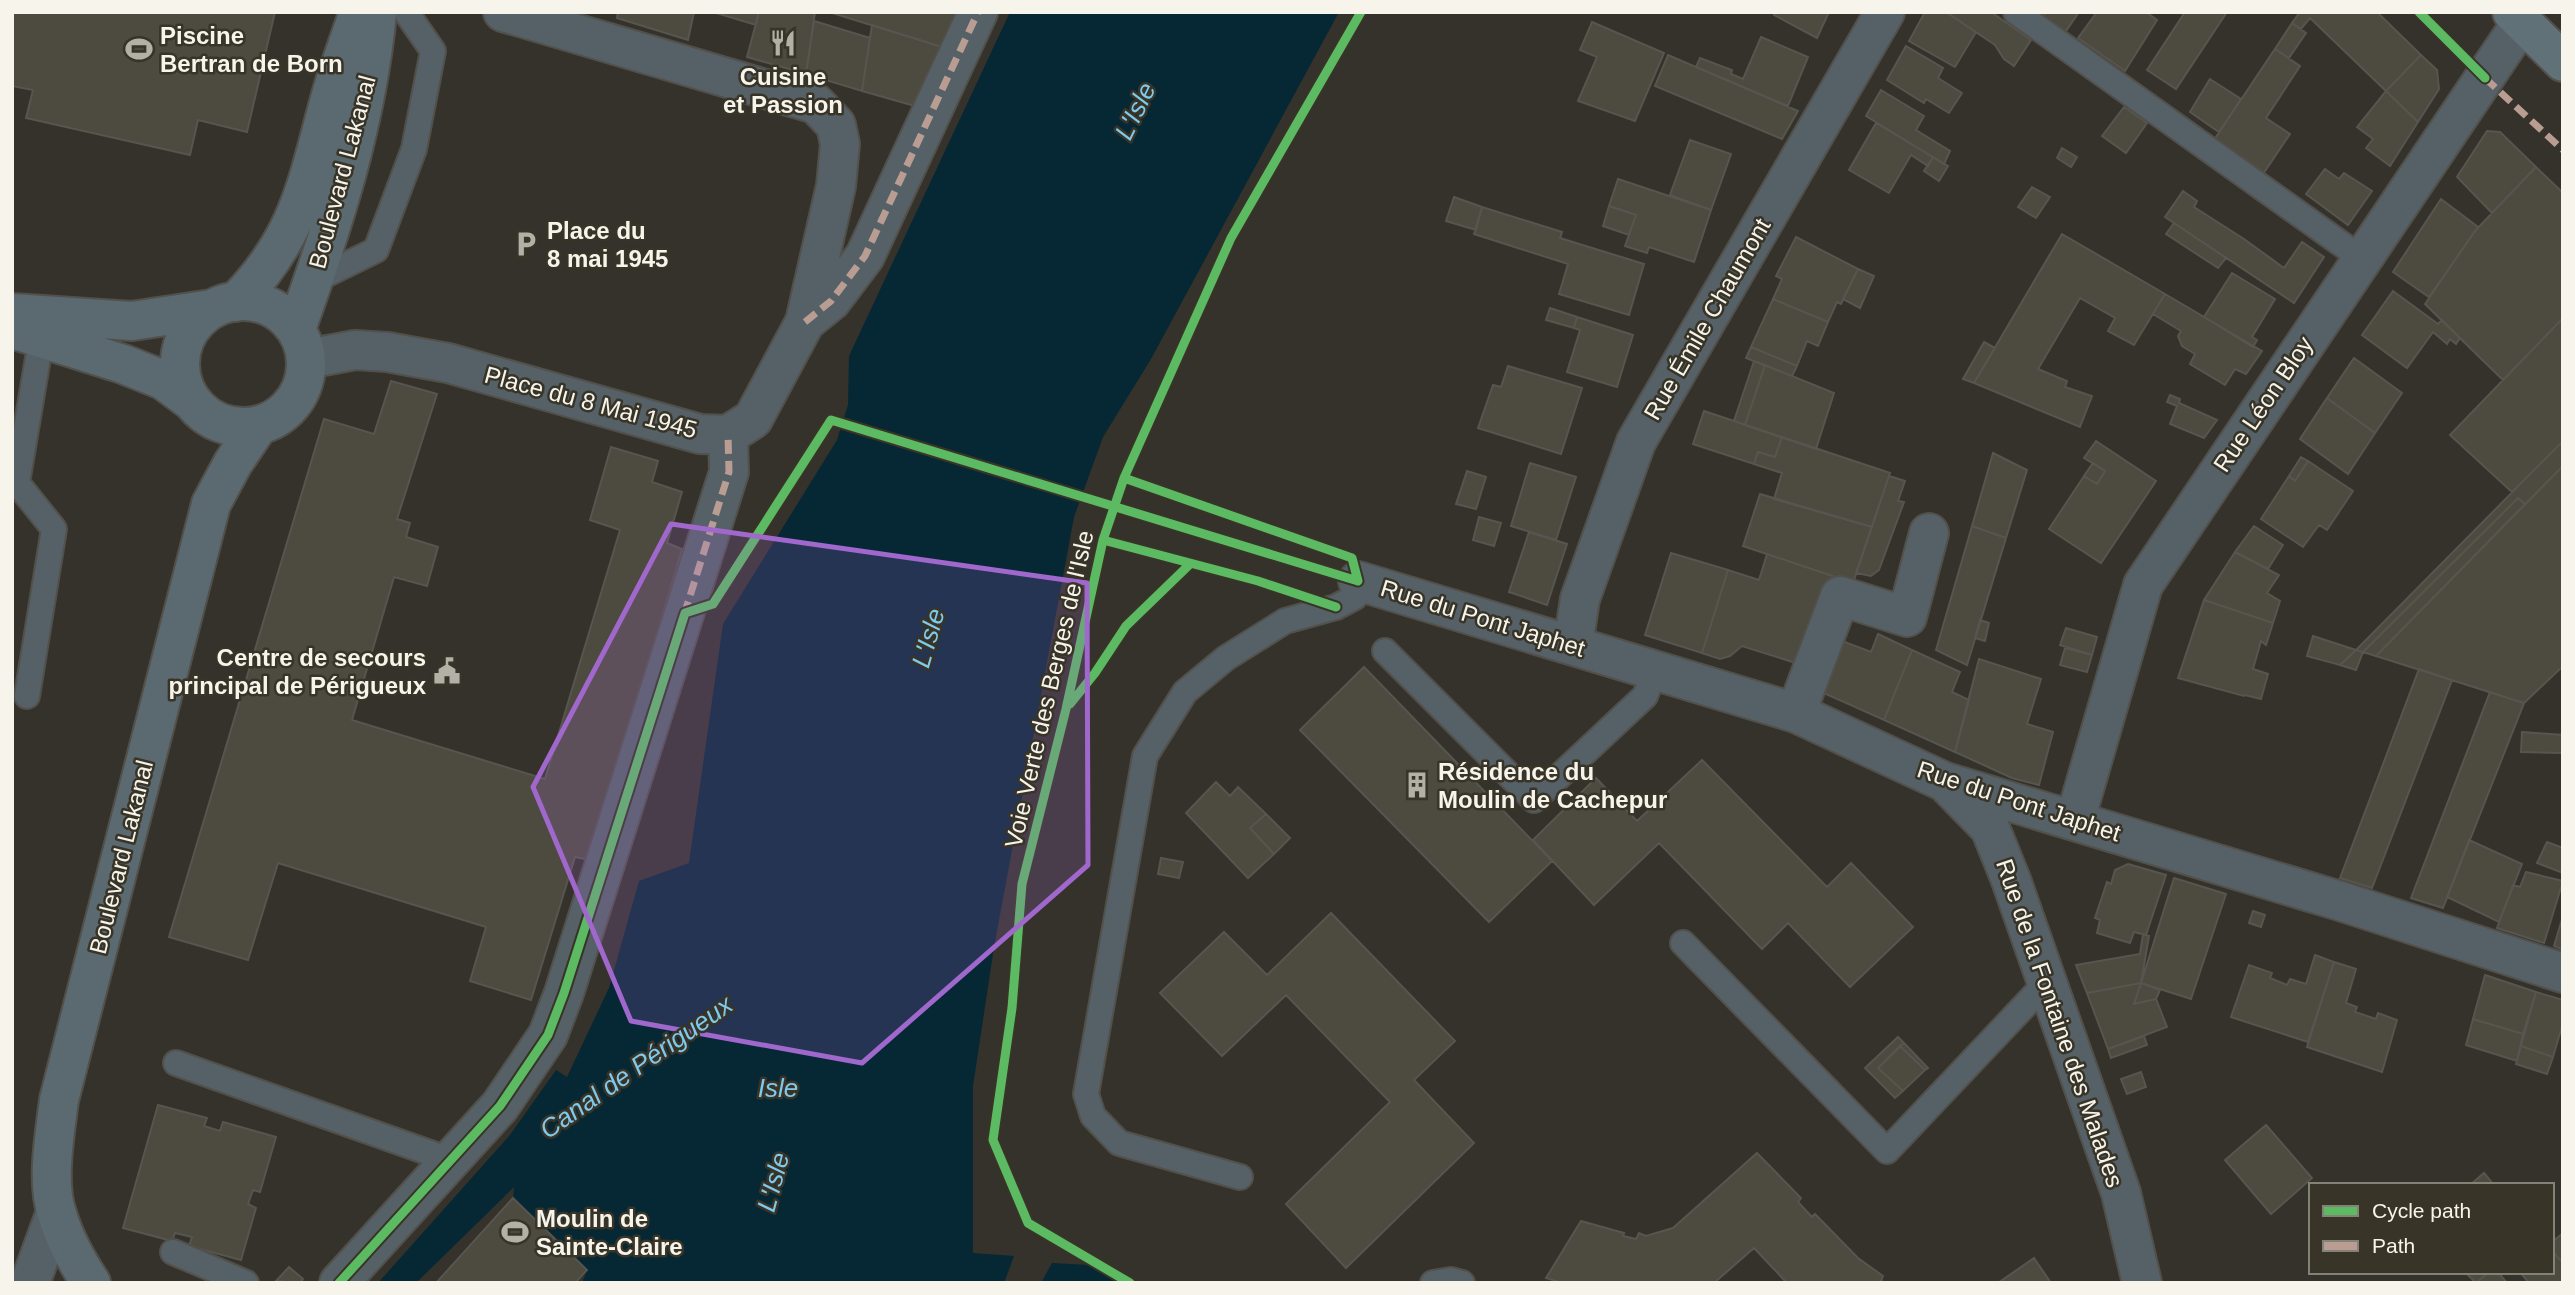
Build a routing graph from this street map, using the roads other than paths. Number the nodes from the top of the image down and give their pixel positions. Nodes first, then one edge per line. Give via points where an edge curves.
1 (359, 12) edge
2 (377, 12) edge
3 (406, 12) edge
4 (503, 12) edge
5 (978, 12) edge
6 (1885, 12) edge
7 (2016, 12) edge
8 (2520, 15) edge
9 (2563, 62) edge
10 (2361, 258) junction
11 (313, 281) junction
12 (224, 305) junction
13 (12, 313) edge
14 (805, 323) junction
15 (27, 335) edge
16 (301, 344) junction
17 (196, 406) junction
18 (258, 426) junction
19 (728, 435) junction
20 (211, 504) junction
21 (1929, 533) dead end
22 (1358, 581) joint
23 (1573, 645) junction
24 (1385, 651) dead end
25 (1656, 671) junction
26 (27, 696) dead end
27 (1796, 713) junction
28 (1945, 782) junction
29 (2075, 820) junction
30 (1683, 943) dead end
31 (2563, 973) edge
32 (2046, 983) junction
33 (176, 1063) dead end
34 (450, 1160) junction
35 (1240, 1177) dead end
36 (56, 1212) junction
37 (173, 1252) dead end
38 (30, 1283) edge
39 (91, 1283) edge
40 (246, 1283) edge
41 (339, 1283) edge
42 (1433, 1283) edge
43 (1462, 1283) edge
44 (2142, 1283) edge

1 - 12 main road, Boulevard Lakanal via 296,216 276,255
2 - 11 main road, Boulevard Lakanal via 363,108
3 - 11 lane via 433,51 414,149 376,250
4 - 14 street, Place du 8 Mai 1945 via 816,104 836,125 840,144 836,187
5 - 14 street via 865,256 831,301
6 - 23 street, Rue Émile Chaumont via 1636,442 1580,599
7 - 10 lane
8 - 9 main road
8 - 10 street, Rue Léon Bloy
10 - 29 street, Rue Léon Bloy via 2143,585
11 - 16 main road, Boulevard Lakanal
12 - 13 main road via 132,321
12 - 16 main road via 253,302 270,306 284,316
12 - 17 main road via 196,321 184,340 179,360 181,381
14 - 19 street, Place du 8 Mai 1945 via 753,419
15 - 17 main road via 163,380
15 - 26 lane via 17,483 54,529
16 - 18 main road via 306,377 300,394 275,420
16 - 19 street, Place du 8 Mai 1945 via 448,363 700,434
17 - 18 main road via 219,423 238,428
17 - 20 main road, Boulevard Lakanal via 209,463
18 - 20 main road, Boulevard Lakanal
19 - 34 street via 729,472 548,1035 500,1106
20 - 36 main road, Boulevard Lakanal via 59,1100 51,1160
21 - 27 street via 1907,617 1840,596
22 - 23 street, Rue du Pont Japhet
22 - 35 lane via 1354,597 1336,607 1285,621 1226,658 1185,692 1145,756 1086,1094 1093,1116 1119,1143
23 - 25 street, Rue du Pont Japhet
24 - 25 lane via 1534,800 1645,696
25 - 27 street, Rue du Pont Japhet
27 - 28 street, Rue du Pont Japhet
28 - 29 street, Rue du Pont Japhet
28 - 32 street, Rue de la Fontaine des Malades via 1990,828
29 - 31 street, Rue du Pont Japhet
30 - 32 lane via 1887,1151
32 - 44 street, Rue de la Fontaine des Malades via 2121,1193
33 - 34 lane
34 - 41 street
36 - 38 street, Boulevard Lakanal
36 - 39 main road, Boulevard Lakanal
37 - 40 lane
42 - 43 lane

